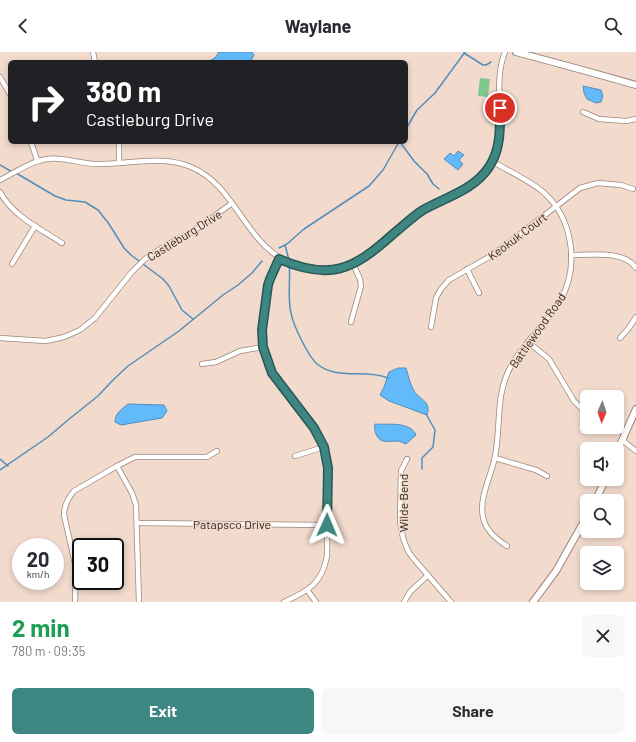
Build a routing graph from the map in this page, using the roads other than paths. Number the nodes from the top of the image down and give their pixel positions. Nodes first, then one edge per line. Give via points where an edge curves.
1 (505, 52) edge
2 (516, 52) edge
3 (0, 77) edge
4 (636, 86) edge
5 (8, 91) edge
6 (583, 112) dead end
7 (636, 119) edge
8 (32, 144) edge
9 (119, 144) edge
10 (37, 160) junction
11 (492, 162) junction
12 (119, 163) junction
13 (0, 180) edge
14 (633, 189) dead end
15 (0, 192) edge
16 (231, 204) junction
17 (556, 207) junction
18 (35, 226) junction
19 (62, 242) dead end
20 (571, 255) junction
21 (279, 259) junction
22 (12, 264) dead end
23 (354, 264) junction
24 (636, 268) edge
25 (467, 269) junction
26 (479, 293) dead end
27 (636, 317) edge
28 (351, 322) dead end
29 (431, 327) dead end
30 (0, 338) edge
31 (620, 338) dead end
32 (528, 342) junction
33 (263, 347) junction
34 (202, 364) dead end
35 (580, 407) edge
36 (636, 409) edge
37 (625, 432) joint
38 (622, 440) joint
39 (324, 447) junction
40 (217, 451) dead end
41 (636, 451) edge
42 (295, 456) dead end
43 (495, 458) junction
44 (408, 459) dead end
45 (117, 466) junction
46 (547, 476) dead end
47 (137, 523) junction
48 (327, 525) junction
49 (580, 528) edge
50 (507, 546) dead end
51 (428, 575) junction
52 (308, 591) junction
53 (75, 602) edge
54 (139, 602) edge
55 (284, 602) edge
56 (316, 602) edge
57 (404, 602) edge
58 (451, 602) edge
59 (533, 602) edge

1 - 11 street, Castleburg Drive via 499,80 499,140
2 - 4 street
3 - 5 street
6 - 7 street via 599,119
8 - 10 street
9 - 12 street
10 - 12 street, Castleburg Drive via 55,158 89,164
10 - 13 street, Castleburg Drive
11 - 17 street, Battlewood Road via 531,183
11 - 23 street, Castleburg Drive via 474,183 413,217 379,247
12 - 16 street, Castleburg Drive via 163,161 182,164 212,180
14 - 17 street, Keokuk Court via 615,184 592,184 580,188
15 - 18 street via 13,210
16 - 21 street, Castleburg Drive via 267,250
16 - 30 street, Castleburg Drive via 195,230 145,259 95,318 80,330 46,341
17 - 20 street, Battlewood Road via 566,227
17 - 25 street, Keokuk Court via 500,250
18 - 19 street
18 - 22 street
20 - 24 street via 616,256 628,260
20 - 32 street, Battlewood Road via 570,272 564,293
21 - 23 street, Castleburg Drive via 302,268 318,270
21 - 33 street via 268,285 262,330
23 - 28 street via 361,286
25 - 26 street
25 - 29 street, Keokuk Court via 454,276 441,289 434,303
27 - 31 street
32 - 35 street via 549,359
32 - 43 street, Battlewood Road via 511,365 504,381
33 - 34 street via 240,351 216,362
33 - 39 street via 272,373 314,428
36 - 37 street
37 - 38 street
38 - 41 street
39 - 42 street
39 - 48 street via 328,468
40 - 45 street via 207,457 135,458
43 - 46 street via 536,470
43 - 50 street, Battlewood Road via 483,500 482,516 491,533
44 - 51 street, Wilde Bend via 401,470 401,531 408,551
45 - 47 street via 135,500
45 - 53 street via 74,491 65,507 65,520 76,568
47 - 48 street, Patapsco Drive
47 - 54 street
48 - 52 street via 327,556 324,570
49 - 59 street via 556,571
51 - 57 street via 410,592
51 - 58 street, Wilde Bend
52 - 55 street
52 - 56 street

